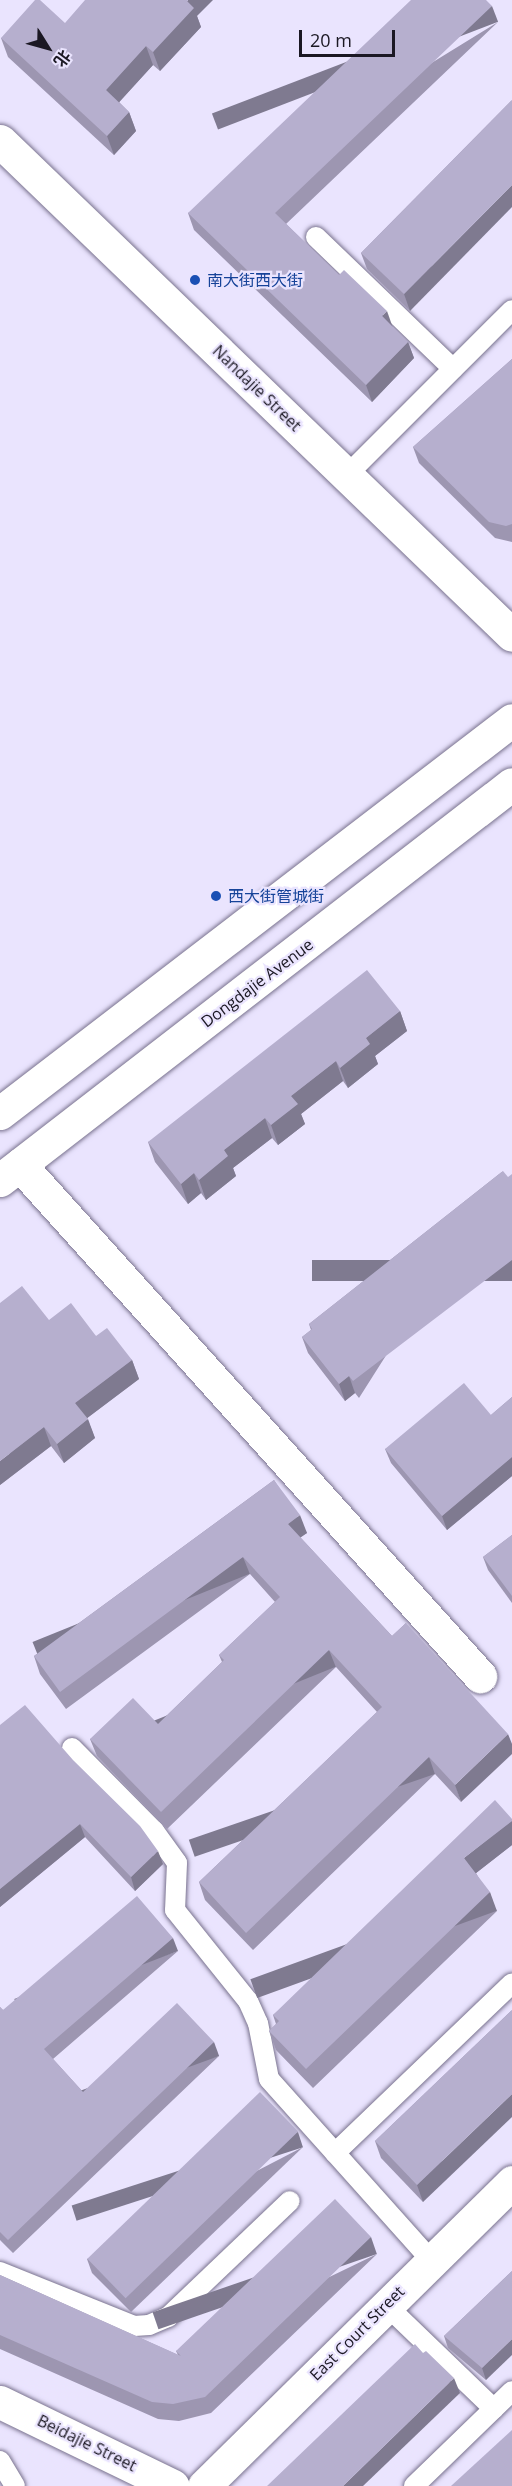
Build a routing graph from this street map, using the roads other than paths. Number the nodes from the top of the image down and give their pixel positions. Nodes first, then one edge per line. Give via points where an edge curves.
1 (0, 141) edge
2 (316, 237) dead end
3 (512, 310) edge
4 (453, 369) junction
5 (347, 475) junction
6 (512, 635) edge
7 (512, 720) edge
8 (512, 784) edge
9 (0, 1113) edge
10 (10, 1173) edge
11 (480, 1676) dead end
12 (72, 1748) dead end
13 (512, 1983) edge
14 (335, 2153) junction
15 (512, 2182) edge
16 (290, 2201) dead end
17 (430, 2259) junction
18 (0, 2272) edge
19 (385, 2304) junction
20 (512, 2391) edge
21 (0, 2402) edge
22 (494, 2409) junction
23 (0, 2461) edge
24 (15, 2486) edge
25 (173, 2486) edge
26 (204, 2486) edge
27 (414, 2486) edge

1 - 5 street, Nandajie Street
2 - 4 lane
3 - 4 lane
4 - 5 lane
5 - 6 street, Nandajie Street
7 - 9 street
8 - 10 street, Dongdajie Avenue
10 - 11 street
12 - 14 lane via 154,1831 177,1863 175,1910 249,2001 258,2023 269,2079
13 - 14 lane
14 - 17 lane
15 - 17 street, East Court Street
16 - 18 lane via 168,2317 149,2325 134,2326
17 - 19 street, East Court Street
19 - 22 lane
19 - 26 street, East Court Street
20 - 22 lane
21 - 25 street, Beidajie Street
22 - 27 lane
23 - 24 lane

